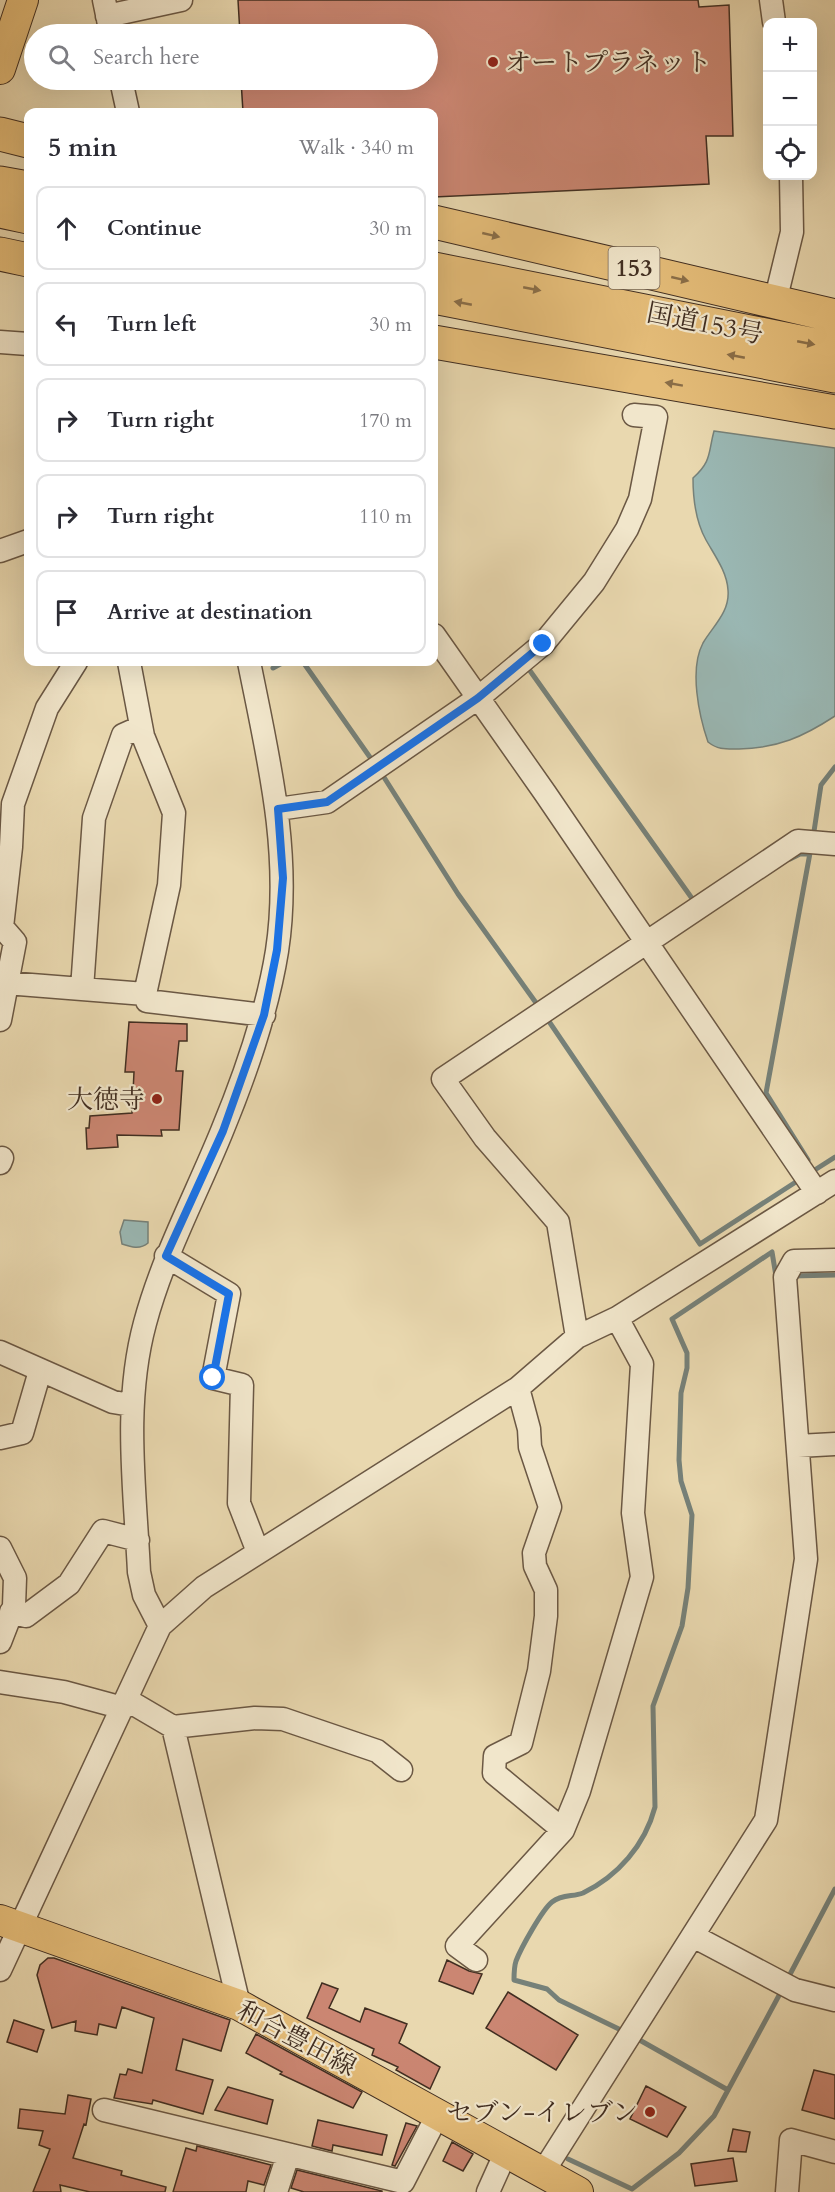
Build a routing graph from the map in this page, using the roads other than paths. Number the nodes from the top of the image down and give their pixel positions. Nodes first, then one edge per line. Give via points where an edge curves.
1 (23, 0) edge
2 (181, 0) edge
3 (771, 0) edge
4 (107, 17) edge
5 (773, 18) edge
6 (0, 69) edge
7 (123, 90) edge
8 (127, 108) edge
9 (0, 134) edge
10 (24, 140) edge
11 (790, 180) edge
12 (0, 183) edge
13 (24, 187) edge
14 (0, 211) edge
15 (24, 216) edge
16 (438, 223) edge
17 (0, 254) edge
18 (24, 259) edge
19 (438, 270) edge
20 (438, 298) edge
21 (775, 302) junction
22 (835, 316) edge
23 (0, 342) edge
24 (438, 343) edge
25 (24, 344) edge
26 (835, 349) edge
27 (835, 376) edge
28 (835, 412) edge
29 (634, 415) dead end
30 (24, 542) edge
31 (0, 551) edge
32 (438, 641) edge
33 (73, 666) edge
34 (130, 666) edge
35 (250, 666) edge
36 (478, 698) junction
37 (141, 727) junction
38 (278, 809) junction
39 (835, 844) edge
40 (646, 944) junction
41 (4, 981) edge
42 (82, 989) junction
43 (145, 994) junction
44 (264, 1015) junction
45 (0, 1020) edge
46 (826, 1187) edge
47 (166, 1256) junction
48 (835, 1260) edge
49 (617, 1318) junction
50 (577, 1337) junction
51 (0, 1352) edge
52 (40, 1371) junction
53 (518, 1388) junction
54 (131, 1405) junction
55 (0, 1438) edge
56 (835, 1444) edge
57 (798, 1446) junction
58 (138, 1540) junction
59 (0, 1548) edge
60 (258, 1552) junction
61 (11, 1612) junction
62 (160, 1626) junction
63 (0, 1642) edge
64 (0, 1682) edge
65 (125, 1704) junction
66 (173, 1727) junction
67 (400, 1770) dead end
68 (563, 1830) junction
69 (11, 1923) edge
70 (693, 1936) junction
71 (476, 1960) dead end
72 (0, 1970) edge
73 (835, 2000) edge
74 (239, 2006) junction
75 (104, 2110) dead end
76 (438, 2114) junction
77 (506, 2152) junction
78 (835, 2152) edge
79 (288, 2155) junction
80 (543, 2172) junction
81 (276, 2192) edge
82 (488, 2192) edge
83 (578, 2192) edge
84 (787, 2192) edge

1 - 6 main road
2 - 4 street
3 - 5 street
7 - 8 street
9 - 10 highway
11 - 21 street via 792,232
12 - 13 highway
14 - 15 highway
16 -> 21 highway, 153
17 - 18 highway
19 -> 26 highway, 国道153号 / 153
27 -> 20 highway, 国道153号
21 - 22 highway, 153
23 - 25 street
28 -> 24 highway
29 - 36 street via 656,417 639,499 627,529 594,582 543,644
30 - 31 street
32 - 36 street
33 - 41 street via 47,708 13,804 2,927 15,942
34 - 37 street
35 - 38 street
36 - 38 street via 327,802
36 - 40 street
37 - 42 street via 123,735 94,818
37 - 43 street via 174,813 169,885
38 - 44 street via 283,878 277,950
39 - 40 street via 798,841
40 - 46 street
40 - 50 street via 443,1079 485,1138 558,1222
41 - 42 street
41 - 45 street
42 - 43 street
43 - 44 street via 147,1001 155,1003
44 - 47 street via 223,1131
46 - 49 street
47 - 54 street via 144,1326
47 - 60 street via 229,1294 213,1378 242,1385 239,1503
48 - 57 street via 794,1261 785,1277
49 - 50 street
49 - 68 street via 642,1364 633,1513 642,1577 579,1791
50 - 53 street
51 - 52 street
52 - 54 street via 113,1402
52 - 55 street via 22,1433
53 - 60 street
53 - 68 street via 530,1447 550,1507 534,1553 535,1566 546,1590 546,1616 539,1671 521,1743 495,1756 494,1773
54 - 58 street
56 - 57 street
57 - 70 street via 806,1559 766,1820
58 - 61 street via 103,1531 69,1584 26,1616
58 - 62 street via 144,1595
59 - 61 street via 15,1578
60 - 62 street via 204,1587
61 - 63 street
62 - 65 street
64 - 65 street
65 - 66 street
65 - 69 street
66 - 67 street via 282,1719 377,1751
66 - 74 street
68 - 71 street via 457,1946
69 - 72 street
69 - 74 main road, 和合豊田線
70 - 73 street via 795,1990
70 - 80 street
74 - 76 main road, 和合豊田線
75 - 79 street
76 - 77 main road, 和合豊田線
76 - 79 street via 403,2182
77 - 80 main road, 和合豊田線
77 - 82 street
78 - 84 street via 791,2140
79 - 81 street
80 - 83 main road, 和合豊田線

